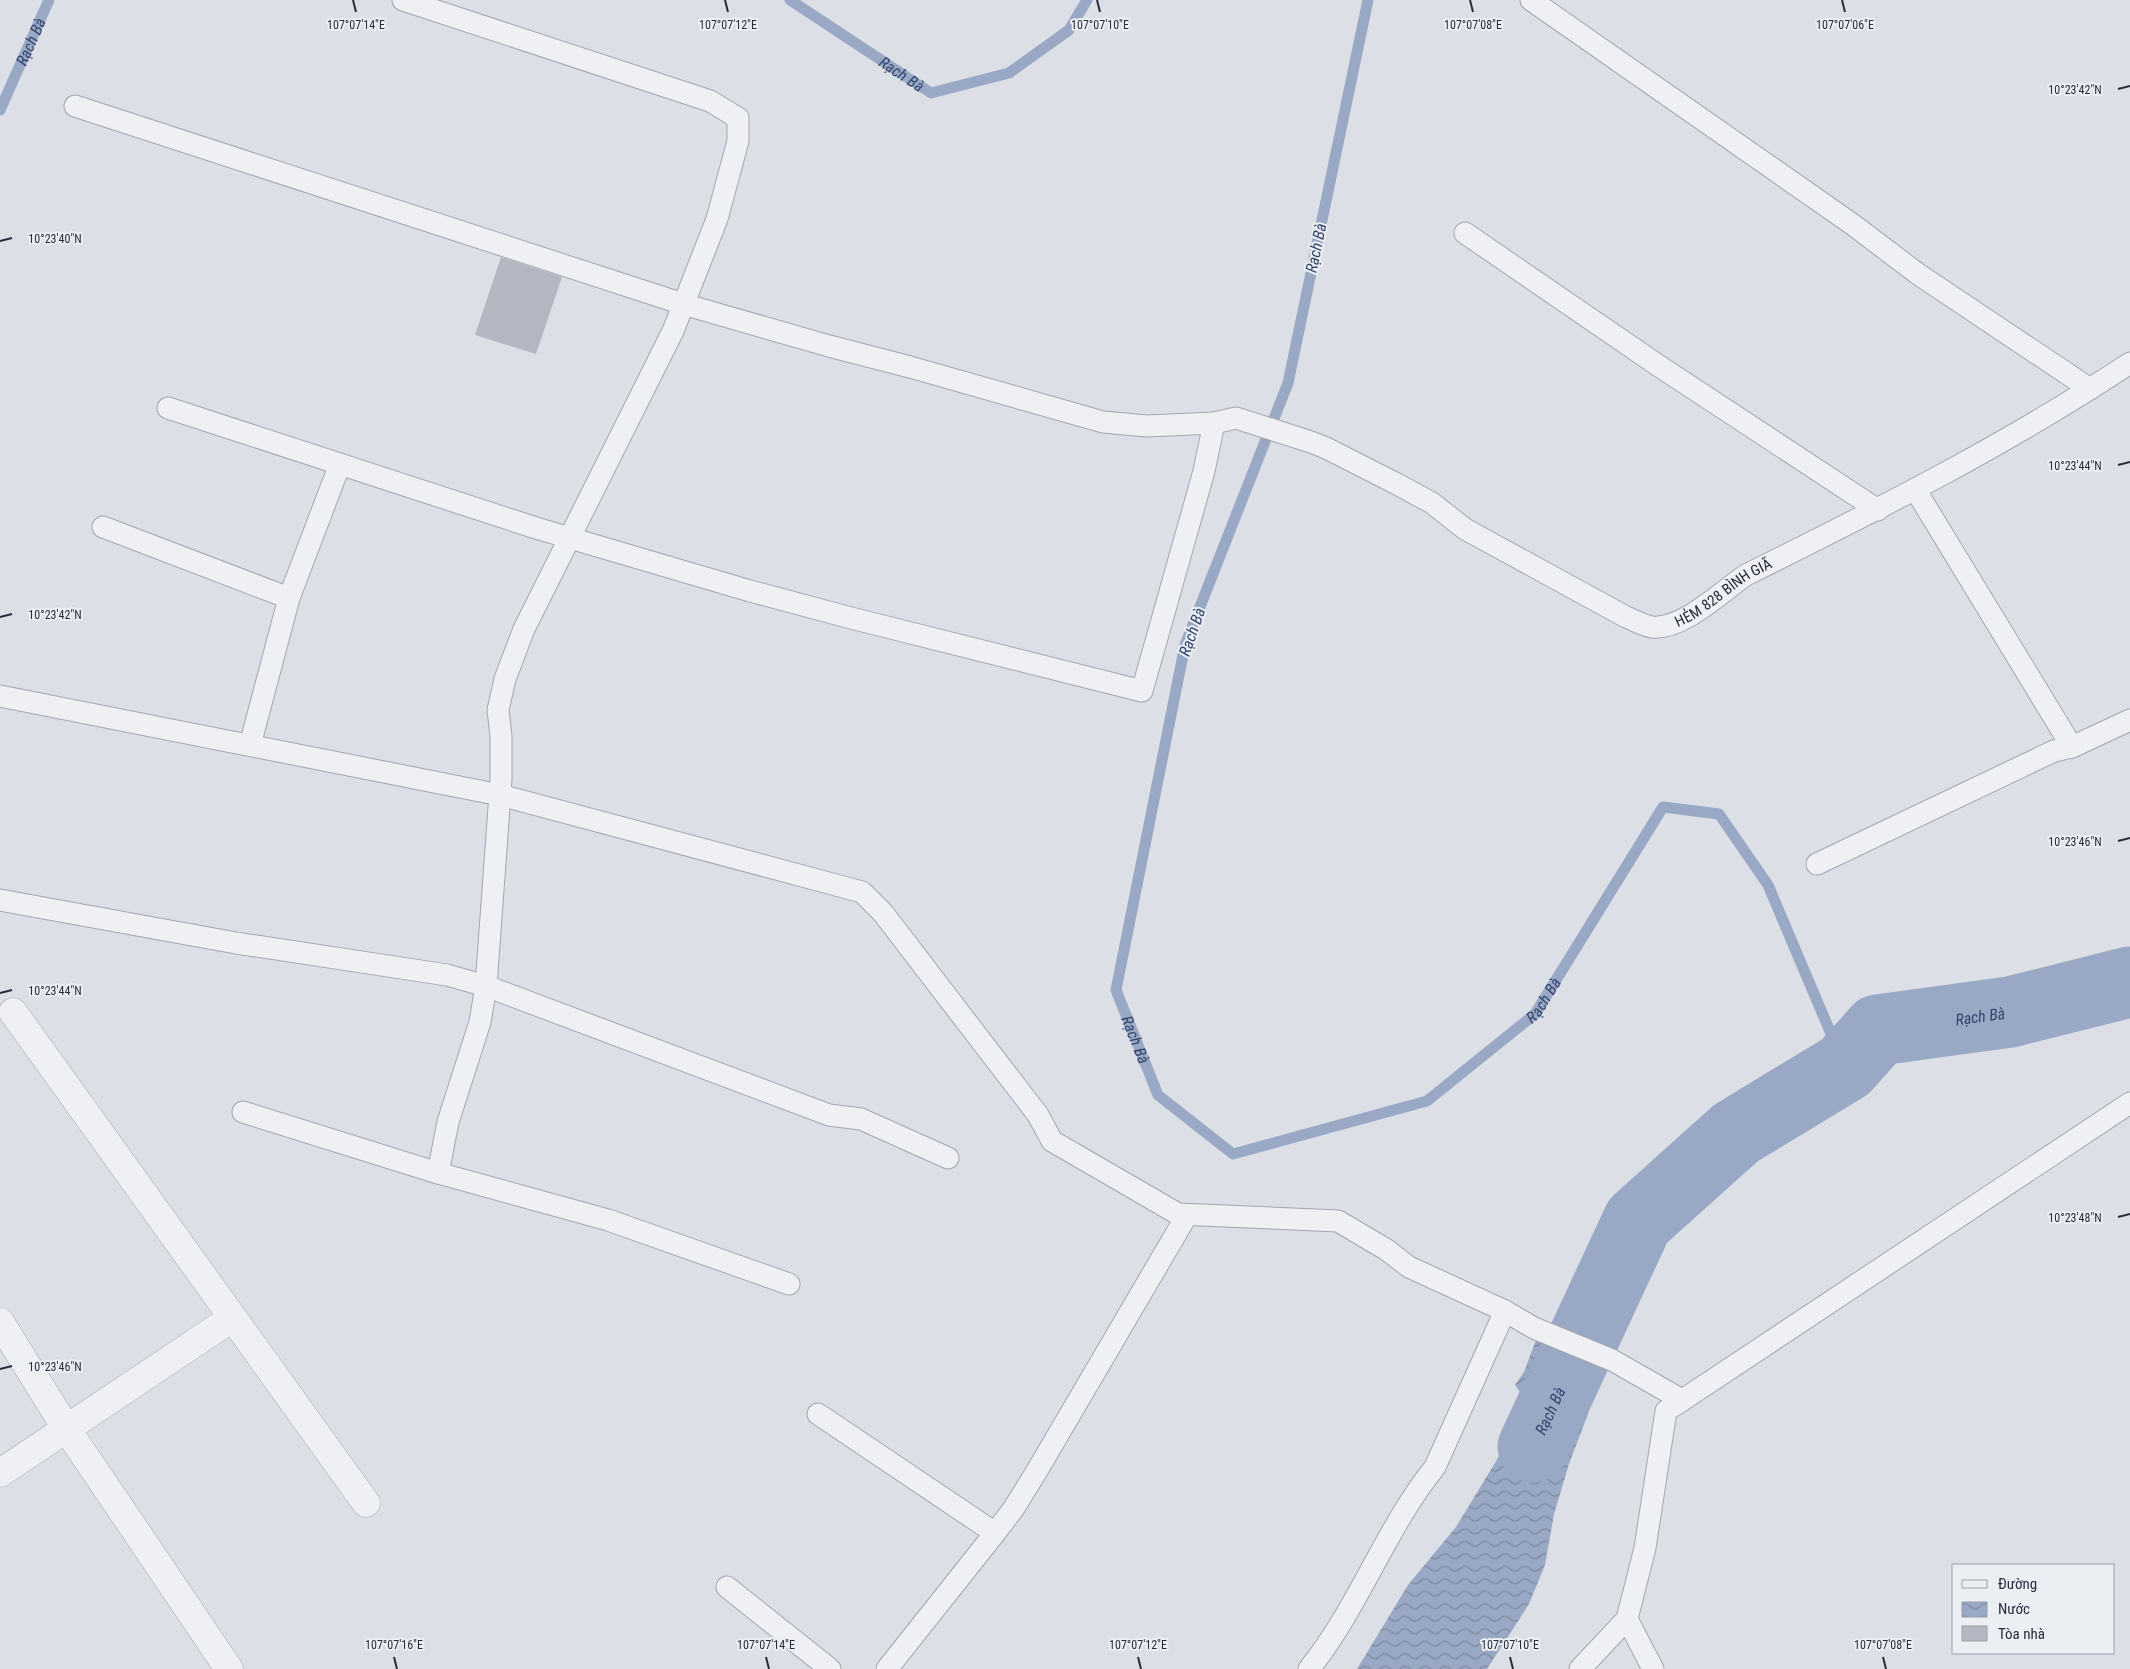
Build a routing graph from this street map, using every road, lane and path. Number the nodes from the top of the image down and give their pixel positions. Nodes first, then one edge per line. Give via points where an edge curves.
1 (403, 0) edge
2 (1531, 0) edge
3 (75, 106) dead end
4 (1465, 233) dead end
5 (683, 304) junction
6 (2130, 364) edge
7 (2090, 389) junction
8 (168, 408) dead end
9 (1214, 423) junction
10 (340, 464) junction
11 (1915, 489) junction
12 (1878, 510) junction
13 (103, 527) dead end
14 (571, 537) junction
15 (289, 598) junction
16 (0, 696) edge
17 (2130, 720) edge
18 (250, 745) junction
19 (2072, 747) junction
20 (500, 795) junction
21 (1817, 864) dead end
22 (0, 900) edge
23 (486, 986) junction
24 (13, 1012) dead end
25 (2130, 1103) edge
26 (243, 1112) dead end
27 (948, 1158) dead end
28 (438, 1173) junction
29 (1187, 1215) junction
30 (789, 1284) dead end
31 (1505, 1311) junction
32 (232, 1318) junction
33 (0, 1322) edge
34 (1682, 1400) junction
35 (818, 1414) dead end
36 (66, 1428) junction
37 (0, 1473) edge
38 (366, 1503) dead end
39 (995, 1533) junction
40 (727, 1587) dead end
41 (1627, 1619) junction
42 (229, 1669) edge
43 (830, 1669) edge
44 (888, 1669) edge
45 (1309, 1669) edge
46 (1580, 1669) edge
47 (1653, 1669) edge

1 - 5 lane via 710,101 738,118 738,141 717,219
2 - 7 lane via 1852,224 1918,274
3 - 5 lane
4 - 12 lane
5 - 9 lane via 1103,422 1147,426
5 - 14 lane via 643,395
6 - 7 lane, HẺM 828 BÌNH GIÃ
7 - 11 lane, HẺM 828 BÌNH GIÃ
8 - 10 lane
9 - 12 lane, HẺM 828 BÌNH GIÃ via 1236,418 1326,448 1432,503 1465,529 1626,617 1651,627 1688,617 1746,574
9 - 14 lane via 1204,471 1142,691 850,618
10 - 14 lane
10 - 15 lane
11 - 12 lane, HẺM 828 BÌNH GIÃ
11 - 19 lane
13 - 15 lane
14 - 20 lane via 524,629 505,679 498,710
15 - 18 lane
16 - 18 lane
17 - 19 lane
18 - 20 lane
19 - 21 lane via 2054,751
20 - 23 lane
20 - 29 lane via 862,892 883,914 1038,1115 1052,1141 1178,1214
22 - 23 lane via 236,943 447,975
23 - 27 lane via 829,1115 861,1119
23 - 28 lane via 480,1022 448,1122
24 - 32 street
25 - 34 lane
26 - 28 lane
28 - 30 lane via 608,1220
29 - 31 lane via 1338,1221 1409,1267
29 - 39 lane via 1038,1469
31 - 34 lane via 1534,1328 1612,1360
31 - 45 lane via 1435,1467 1417,1489 1338,1628
32 - 36 street
32 - 38 street
33 - 36 street
34 - 41 lane via 1666,1410 1645,1548
35 - 39 lane
36 - 37 street
36 - 42 street
39 - 44 lane
40 - 43 lane
41 - 46 lane
41 - 47 lane

